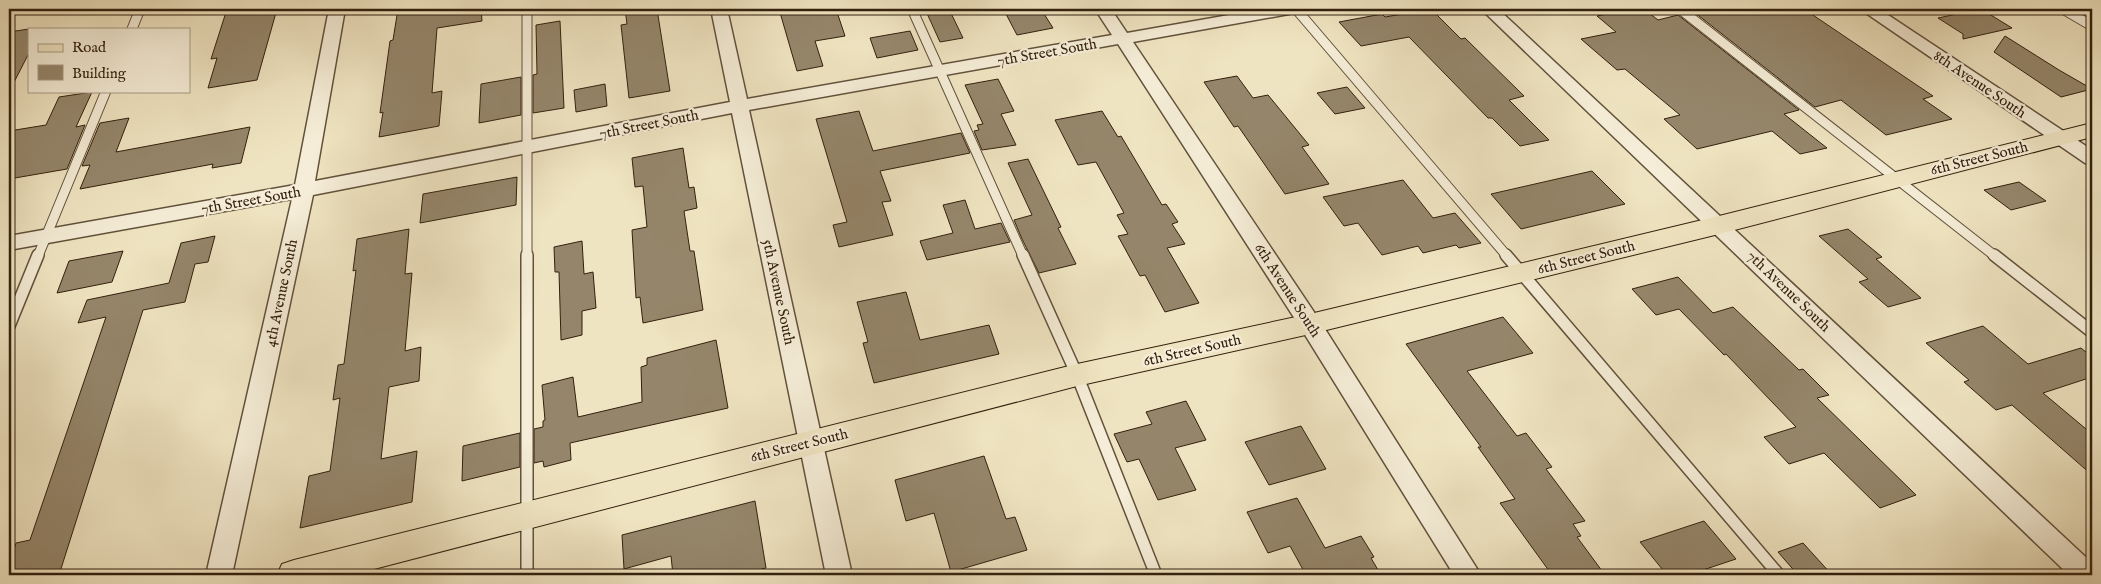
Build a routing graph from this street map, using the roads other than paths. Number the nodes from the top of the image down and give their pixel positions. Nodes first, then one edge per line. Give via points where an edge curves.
1 (140, 9) edge
2 (337, 9) edge
3 (527, 9) edge
4 (719, 9) edge
5 (912, 9) edge
6 (1103, 9) edge
7 (1289, 9) edge
8 (1296, 9) edge
9 (1488, 9) edge
10 (1680, 9) edge
11 (1868, 9) edge
12 (2063, 9) edge
13 (2092, 26) edge
14 (132, 28) edge
15 (1122, 38) junction
16 (939, 72) junction
17 (106, 92) edge
18 (740, 106) junction
19 (2092, 130) edge
20 (2060, 138) junction
21 (526, 147) junction
22 (2092, 159) edge
23 (1898, 179) junction
24 (304, 190) junction
25 (1719, 225) junction
26 (48, 236) junction
27 (9, 243) edge
28 (1522, 272) junction
29 (1310, 324) junction
30 (9, 326) edge
31 (2092, 332) edge
32 (1077, 375) junction
33 (811, 442) junction
34 (526, 515) junction
35 (219, 575) edge
36 (294, 575) edge
37 (527, 575) edge
38 (839, 575) edge
39 (1156, 575) edge
40 (1468, 575) edge
41 (1779, 575) edge
42 (2087, 575) edge

1 - 14 lane
2 - 24 street, 4th Avenue South
3 - 21 lane
4 - 18 street, 5th Avenue South
5 - 16 lane
6 - 15 street, 6th Avenue South
7 - 15 street, 7th Street South
8 - 28 lane
9 - 25 street, 7th Avenue South
10 - 23 lane
11 - 20 street, 8th Avenue South
12 - 13 lane
15 - 16 street, 7th Street South
15 - 29 street, 6th Avenue South
16 - 18 street, 7th Street South
16 - 32 lane
17 - 26 lane
18 - 21 street, 7th Street South
18 - 33 street, 5th Avenue South
19 - 20 main road, 6th Street South
20 - 22 street, 8th Avenue South
20 - 23 main road, 6th Street South
21 - 24 street, 7th Street South
21 - 34 lane
23 - 25 main road, 6th Street South
23 - 31 lane
24 - 26 street, 7th Street South
24 - 35 street, 4th Avenue South
25 - 28 main road, 6th Street South
25 - 42 street, 7th Avenue South
26 - 27 street, 7th Street South
26 - 30 lane
28 - 29 main road, 6th Street South
28 - 41 lane
29 - 32 main road, 6th Street South
29 - 40 street, 6th Avenue South
32 - 33 main road, 6th Street South
32 - 39 lane
33 - 34 main road, 6th Street South
33 - 38 street, 5th Avenue South
34 - 36 main road, 6th Street South
34 - 37 lane

